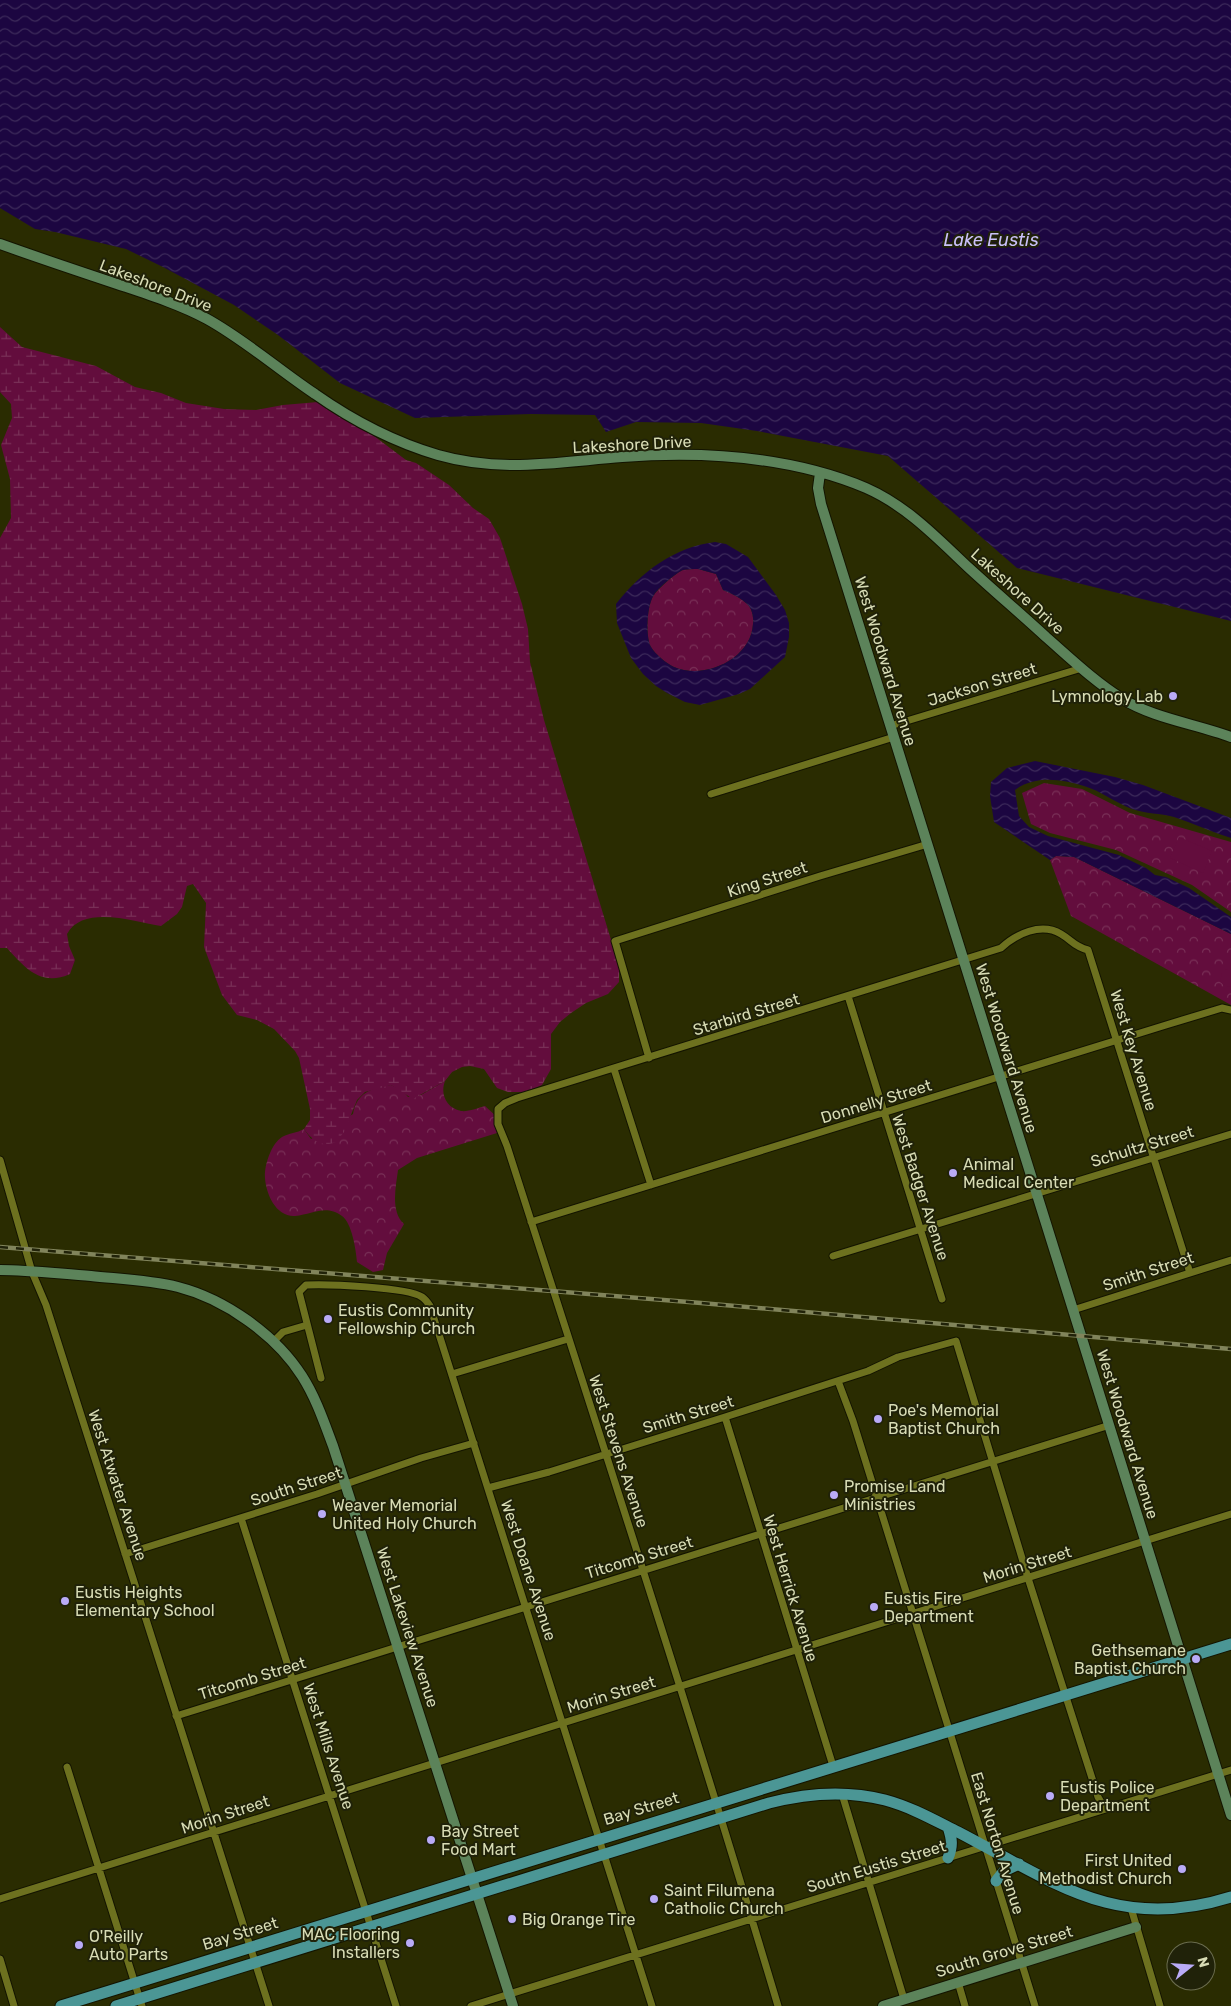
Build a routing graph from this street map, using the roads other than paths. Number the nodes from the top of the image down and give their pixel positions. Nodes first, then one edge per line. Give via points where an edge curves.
1 (0, 244) edge
2 (820, 473) junction
3 (1082, 668) junction
4 (890, 726) junction
5 (894, 737) junction
6 (1231, 737) edge
7 (711, 794) dead end
8 (928, 844) junction
9 (1088, 950) joint
10 (964, 960) junction
11 (848, 996) junction
12 (1230, 1009) edge
13 (1117, 1040) junction
14 (649, 1058) junction
15 (614, 1069) junction
16 (1000, 1077) junction
17 (498, 1109) joint
18 (883, 1113) junction
19 (1231, 1134) edge
20 (1153, 1157) junction
21 (0, 1160) edge
22 (651, 1185) junction
23 (1037, 1193) junction
24 (531, 1222) junction
25 (920, 1230) junction
26 (833, 1256) dead end
27 (1231, 1260) edge
28 (0, 1270) edge
29 (32, 1272) junction
30 (1190, 1272) junction
31 (942, 1299) dead end
32 (1073, 1310) junction
33 (307, 1325) junction
34 (568, 1339) junction
35 (273, 1342) junction
36 (452, 1374) junction
37 (321, 1378) dead end
38 (838, 1381) junction
39 (725, 1417) junction
40 (1110, 1425) junction
41 (474, 1443) junction
42 (606, 1454) junction
43 (993, 1461) junction
44 (346, 1485) junction
45 (488, 1488) junction
46 (876, 1498) junction
47 (1231, 1514) edge
48 (241, 1518) junction
49 (761, 1534) junction
50 (1146, 1542) junction
51 (125, 1554) junction
52 (642, 1570) junction
53 (1028, 1578) junction
54 (527, 1607) junction
55 (912, 1614) junction
56 (1231, 1644) edge
57 (399, 1647) junction
58 (796, 1650) junction
59 (1183, 1659) junction
60 (294, 1680) junction
61 (679, 1687) junction
62 (1066, 1696) junction
63 (176, 1716) junction
64 (563, 1723) junction
65 (949, 1732) junction
66 (436, 1763) junction
67 (833, 1766) junction
68 (67, 1768) dead end
69 (1231, 1770) edge
70 (1218, 1774) junction
71 (842, 1794) junction
72 (330, 1795) junction
73 (716, 1802) junction
74 (1109, 1808) junction
75 (1231, 1815) edge
76 (721, 1818) junction
77 (948, 1827) junction
78 (213, 1832) junction
79 (600, 1838) junction
80 (985, 1846) junction
81 (604, 1854) junction
82 (948, 1858) junction
83 (1019, 1864) junction
84 (99, 1868) junction
85 (472, 1878) junction
86 (996, 1881) junction
87 (869, 1883) junction
88 (477, 1894) junction
89 (1231, 1897) edge
90 (0, 1899) edge
91 (1131, 1908) junction
92 (367, 1911) junction
93 (752, 1919) junction
94 (372, 1926) junction
95 (1136, 1928) junction
96 (250, 1947) junction
97 (637, 1956) junction
98 (0, 1959) edge
99 (255, 1962) junction
100 (1021, 1962) junction
101 (958, 1982) junction
102 (135, 1983) junction
103 (509, 1994) junction
104 (904, 1999) junction
105 (141, 2002) edge
106 (14, 2006) edge
107 (61, 2006) edge
108 (116, 2006) edge
109 (269, 2006) edge
110 (396, 2006) edge
111 (471, 2006) edge
112 (513, 2006) edge
113 (652, 2006) edge
114 (778, 2006) edge
115 (882, 2006) edge
116 (965, 2006) edge
117 (1035, 2006) edge
118 (1160, 2006) edge

1 - 2 street, Lakeshore Drive via 202,316 344,414 392,438 437,454 472,462 516,466 627,457 716,455 768,461
2 - 3 street, Lakeshore Drive via 867,489 905,510
2 - 4 street, West Woodward Avenue via 820,504
3 - 4 street, Jackson Street
3 - 6 street, Lakeshore Drive via 1131,703
4 - 5 street, West Woodward Avenue
5 - 7 street
5 - 8 street, West Woodward Avenue
8 - 10 street, West Woodward Avenue
8 - 14 street, King Street via 616,941
9 - 10 street, Starbird Street via 1047,929 1020,934 1003,946
9 - 13 street, West Key Avenue
10 - 11 street, Starbird Street
10 - 16 street, West Woodward Avenue
11 - 14 street, Starbird Street
11 - 18 street, West Badger Avenue
12 - 13 street, Donnelly Street via 1222,1008
13 - 16 street, Donnelly Street
13 - 20 street, West Key Avenue
14 - 15 street, Starbird Street
15 - 17 street, Starbird Street via 517,1098
15 - 22 street
16 - 18 street, Donnelly Street
16 - 23 street, West Woodward Avenue
17 - 24 street, West Stevens Avenue via 498,1124
18 - 22 street, Donnelly Street
18 - 25 street, West Badger Avenue
19 - 20 street, Schultz Street
20 - 23 street, Schultz Street
20 - 30 street, West Key Avenue
21 - 29 street, West Atwater Avenue
22 - 24 street, Donnelly Street
23 - 25 street, Schultz Street
23 - 32 street, West Woodward Avenue
24 - 34 street, West Stevens Avenue
25 - 26 street, Schultz Street
25 - 31 street, West Badger Avenue
27 - 30 street, Smith Street
28 - 29 street, West Lakeview Avenue
29 - 35 street, West Lakeview Avenue via 179,1287 219,1303 251,1322
29 - 51 street, West Atwater Avenue via 46,1305
30 - 32 street, Smith Street
32 - 40 street, West Woodward Avenue
33 - 35 street via 283,1332
33 - 36 street, West Doane Avenue via 299,1292 306,1285 383,1289 423,1297 430,1306
33 - 37 street
34 - 36 street
34 - 42 street, West Stevens Avenue
35 - 44 street, West Lakeview Avenue via 301,1375 316,1402
36 - 41 street, West Doane Avenue
38 - 39 street, Smith Street
38 - 43 street, Smith Street via 898,1357 956,1341
38 - 46 street, East Norton Avenue
39 - 42 street, Smith Street
39 - 49 street, West Herrick Avenue
40 - 43 street, Titcomb Street
40 - 50 street, West Woodward Avenue
41 - 44 street, South Street via 389,1468
41 - 45 street, West Doane Avenue
42 - 45 street, Smith Street
42 - 52 street, West Stevens Avenue
43 - 46 street, Titcomb Street
43 - 53 street
44 - 48 street, South Street
44 - 57 street, West Lakeview Avenue
45 - 54 street, West Doane Avenue
46 - 49 street, Titcomb Street
46 - 55 street, East Norton Avenue
47 - 50 street, Morin Street
48 - 51 street, South Street
48 - 60 street, West Mills Avenue
49 - 52 street, Titcomb Street
49 - 58 street, West Herrick Avenue
50 - 53 street, Morin Street
50 - 59 street, West Woodward Avenue
51 - 63 street, West Atwater Avenue
52 - 54 street, Titcomb Street
52 - 61 street, West Stevens Avenue
53 - 55 street, Morin Street
53 - 62 street
54 - 57 street, Titcomb Street
54 - 64 street, West Doane Avenue
55 - 58 street, Morin Street
55 - 65 street, East Norton Avenue
56 - 59 main road, Bay Street
57 - 60 street, Titcomb Street
57 - 66 street, West Lakeview Avenue
58 - 61 street, Morin Street
58 - 67 street, West Herrick Avenue
59 - 62 main road, Bay Street
59 - 70 street, West Woodward Avenue
60 - 63 street, Titcomb Street
60 - 72 street, West Mills Avenue
61 - 64 street, Morin Street
61 - 73 street, West Stevens Avenue
62 - 65 main road, Bay Street
62 - 74 street via 1098,1796
63 - 78 street, West Atwater Avenue
64 - 66 street, Morin Street
64 - 79 street, West Doane Avenue
65 - 67 main road, Bay Street
65 - 80 street, East Norton Avenue
66 - 72 street, Morin Street
66 - 85 street, West Lakeview Avenue
67 - 73 main road, Bay Street
68 - 84 street
69 - 70 street, South Eustis Street
70 - 74 street, South Eustis Street
70 - 75 street, West Woodward Avenue
71 - 76 main road, Bay Street via 816,1794 769,1803
71 - 77 main road, Bay Street via 868,1796 899,1804
71 - 87 street
72 - 78 street, Morin Street
72 - 92 street, West Mills Avenue
73 - 76 street, West Stevens Avenue
73 - 79 main road, Bay Street
74 - 80 street, South Eustis Street
76 - 81 main road, Bay Street
76 - 93 street, West Stevens Avenue
77 - 80 main road, Bay Street
77 - 82 main road via 952,1841
78 - 84 street, Morin Street
78 - 96 street, West Atwater Avenue
79 - 81 street, West Doane Avenue
79 - 85 main road, Bay Street
80 - 82 street, South Eustis Street
80 - 83 main road, Bay Street
80 - 86 street, East Norton Avenue
81 - 88 main road, Bay Street
81 - 97 street, West Doane Avenue
82 - 87 street, South Eustis Street
83 - 86 main road via 1004,1871
83 - 91 main road, Bay Street via 1078,1894
84 - 90 street, Morin Street
84 - 102 street
85 - 88 street, West Lakeview Avenue
85 - 92 main road, Bay Street
86 - 100 street, East Norton Avenue
87 - 93 street, South Eustis Street
87 - 104 street
88 - 94 main road, Bay Street
88 - 103 street, West Lakeview Avenue
89 - 91 main road, Bay Street via 1187,1908
91 - 95 street
92 - 94 street, West Mills Avenue
92 - 96 main road, Bay Street
93 - 97 street, South Eustis Street
93 - 114 street, West Stevens Avenue
94 - 99 main road, Bay Street
94 - 110 street, West Mills Avenue
95 - 100 street, South Grove Street
95 - 118 street
96 - 99 street, West Atwater Avenue
96 - 102 main road, Bay Street
97 - 103 street, South Eustis Street
97 - 113 street, West Doane Avenue
98 - 106 street
99 - 105 main road, Bay Street
99 - 109 street, West Atwater Avenue
100 - 101 street, South Grove Street
100 - 117 street, East Norton Avenue
101 - 104 street, South Grove Street
101 - 116 street
102 - 105 street
102 - 107 main road, Bay Street
103 - 111 street, South Eustis Street
103 - 112 street, West Lakeview Avenue
104 - 115 street, South Grove Street
105 - 108 main road, Bay Street

